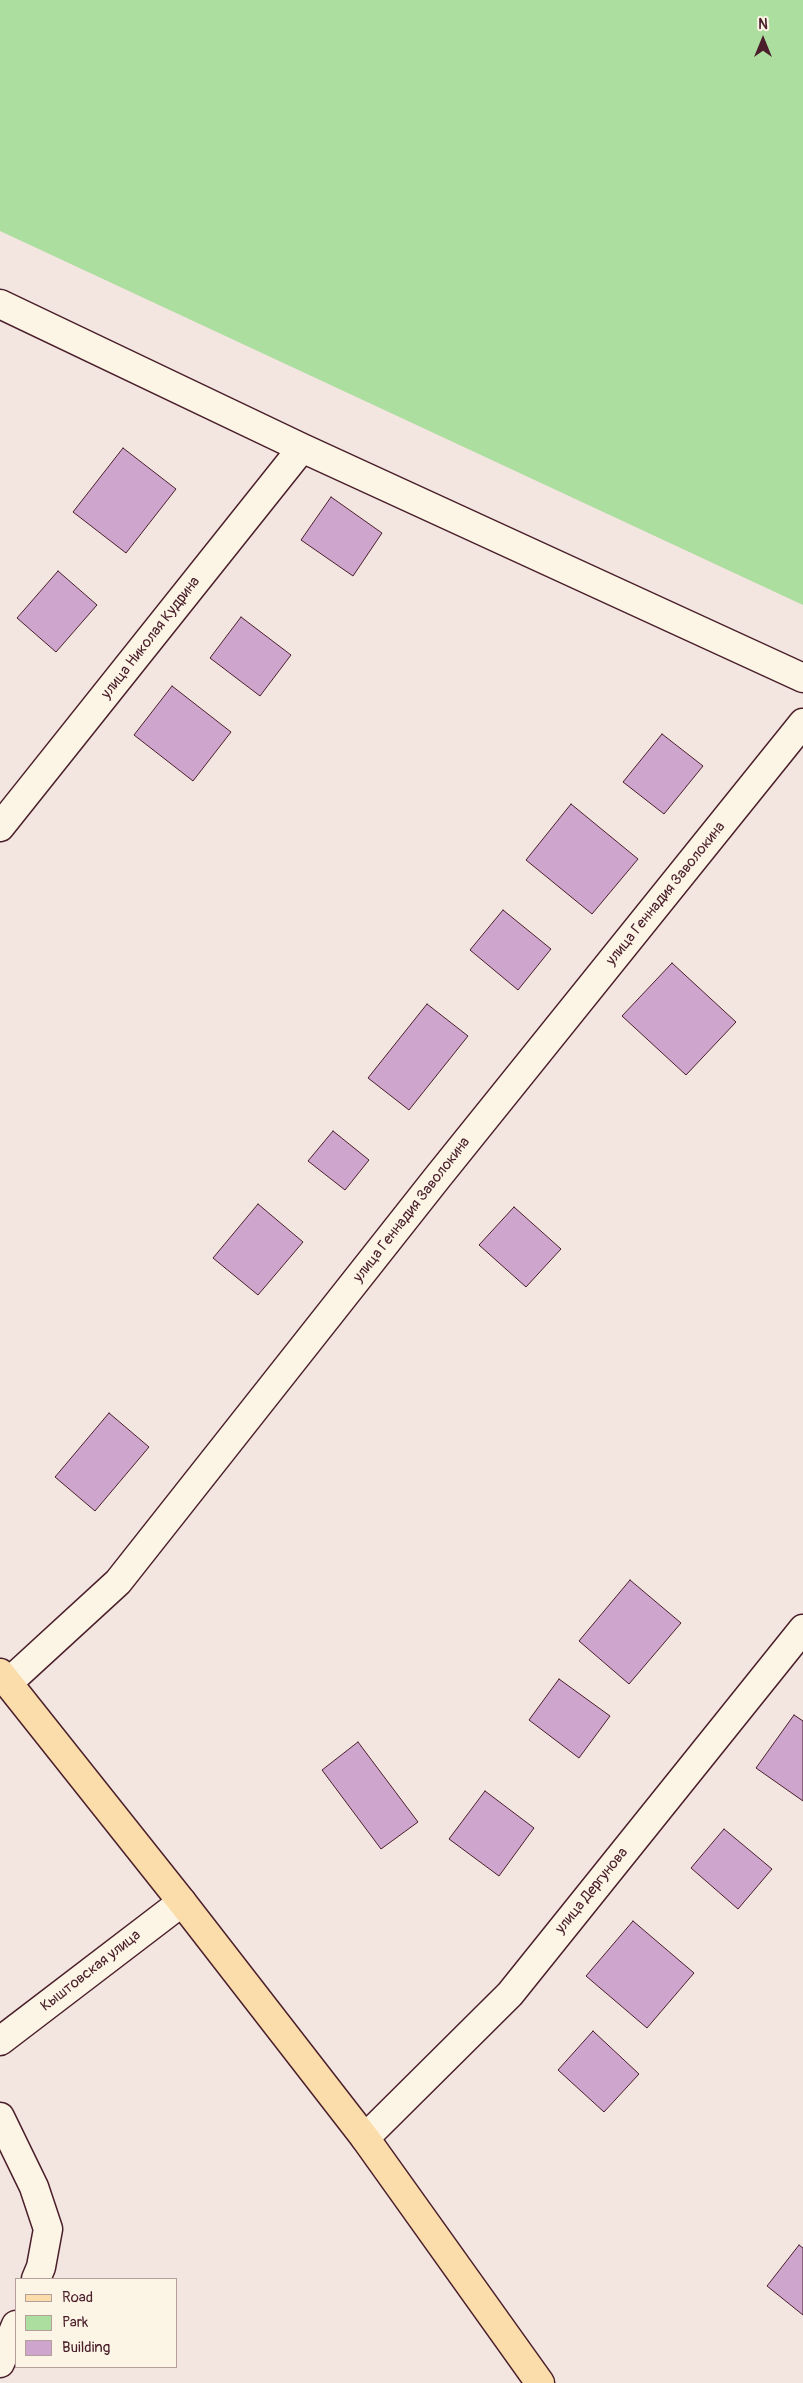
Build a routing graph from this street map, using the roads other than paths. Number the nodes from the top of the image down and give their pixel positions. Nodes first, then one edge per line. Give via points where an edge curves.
1 (0, 304) edge
2 (302, 448) junction
3 (803, 678) edge
4 (803, 723) edge
5 (0, 827) edge
6 (803, 1629) edge
7 (4, 1678) edge
8 (182, 1902) junction
9 (0, 2041) edge
10 (0, 2117) edge
11 (365, 2138) junction
12 (36, 2278) edge
13 (15, 2327) edge
14 (0, 2363) edge
15 (540, 2383) edge

1 - 2 street
2 - 3 street
2 - 5 street, улица Николая Кудрина
4 - 7 street, улица Геннадия Заволокина via 118,1582
6 - 11 street, улица Дергунова via 510,1994
7 - 8 main road
8 - 9 street, Кыштовская улица
8 - 11 main road
10 - 12 street via 34,2187 48,2229
11 - 15 main road
13 - 14 street

